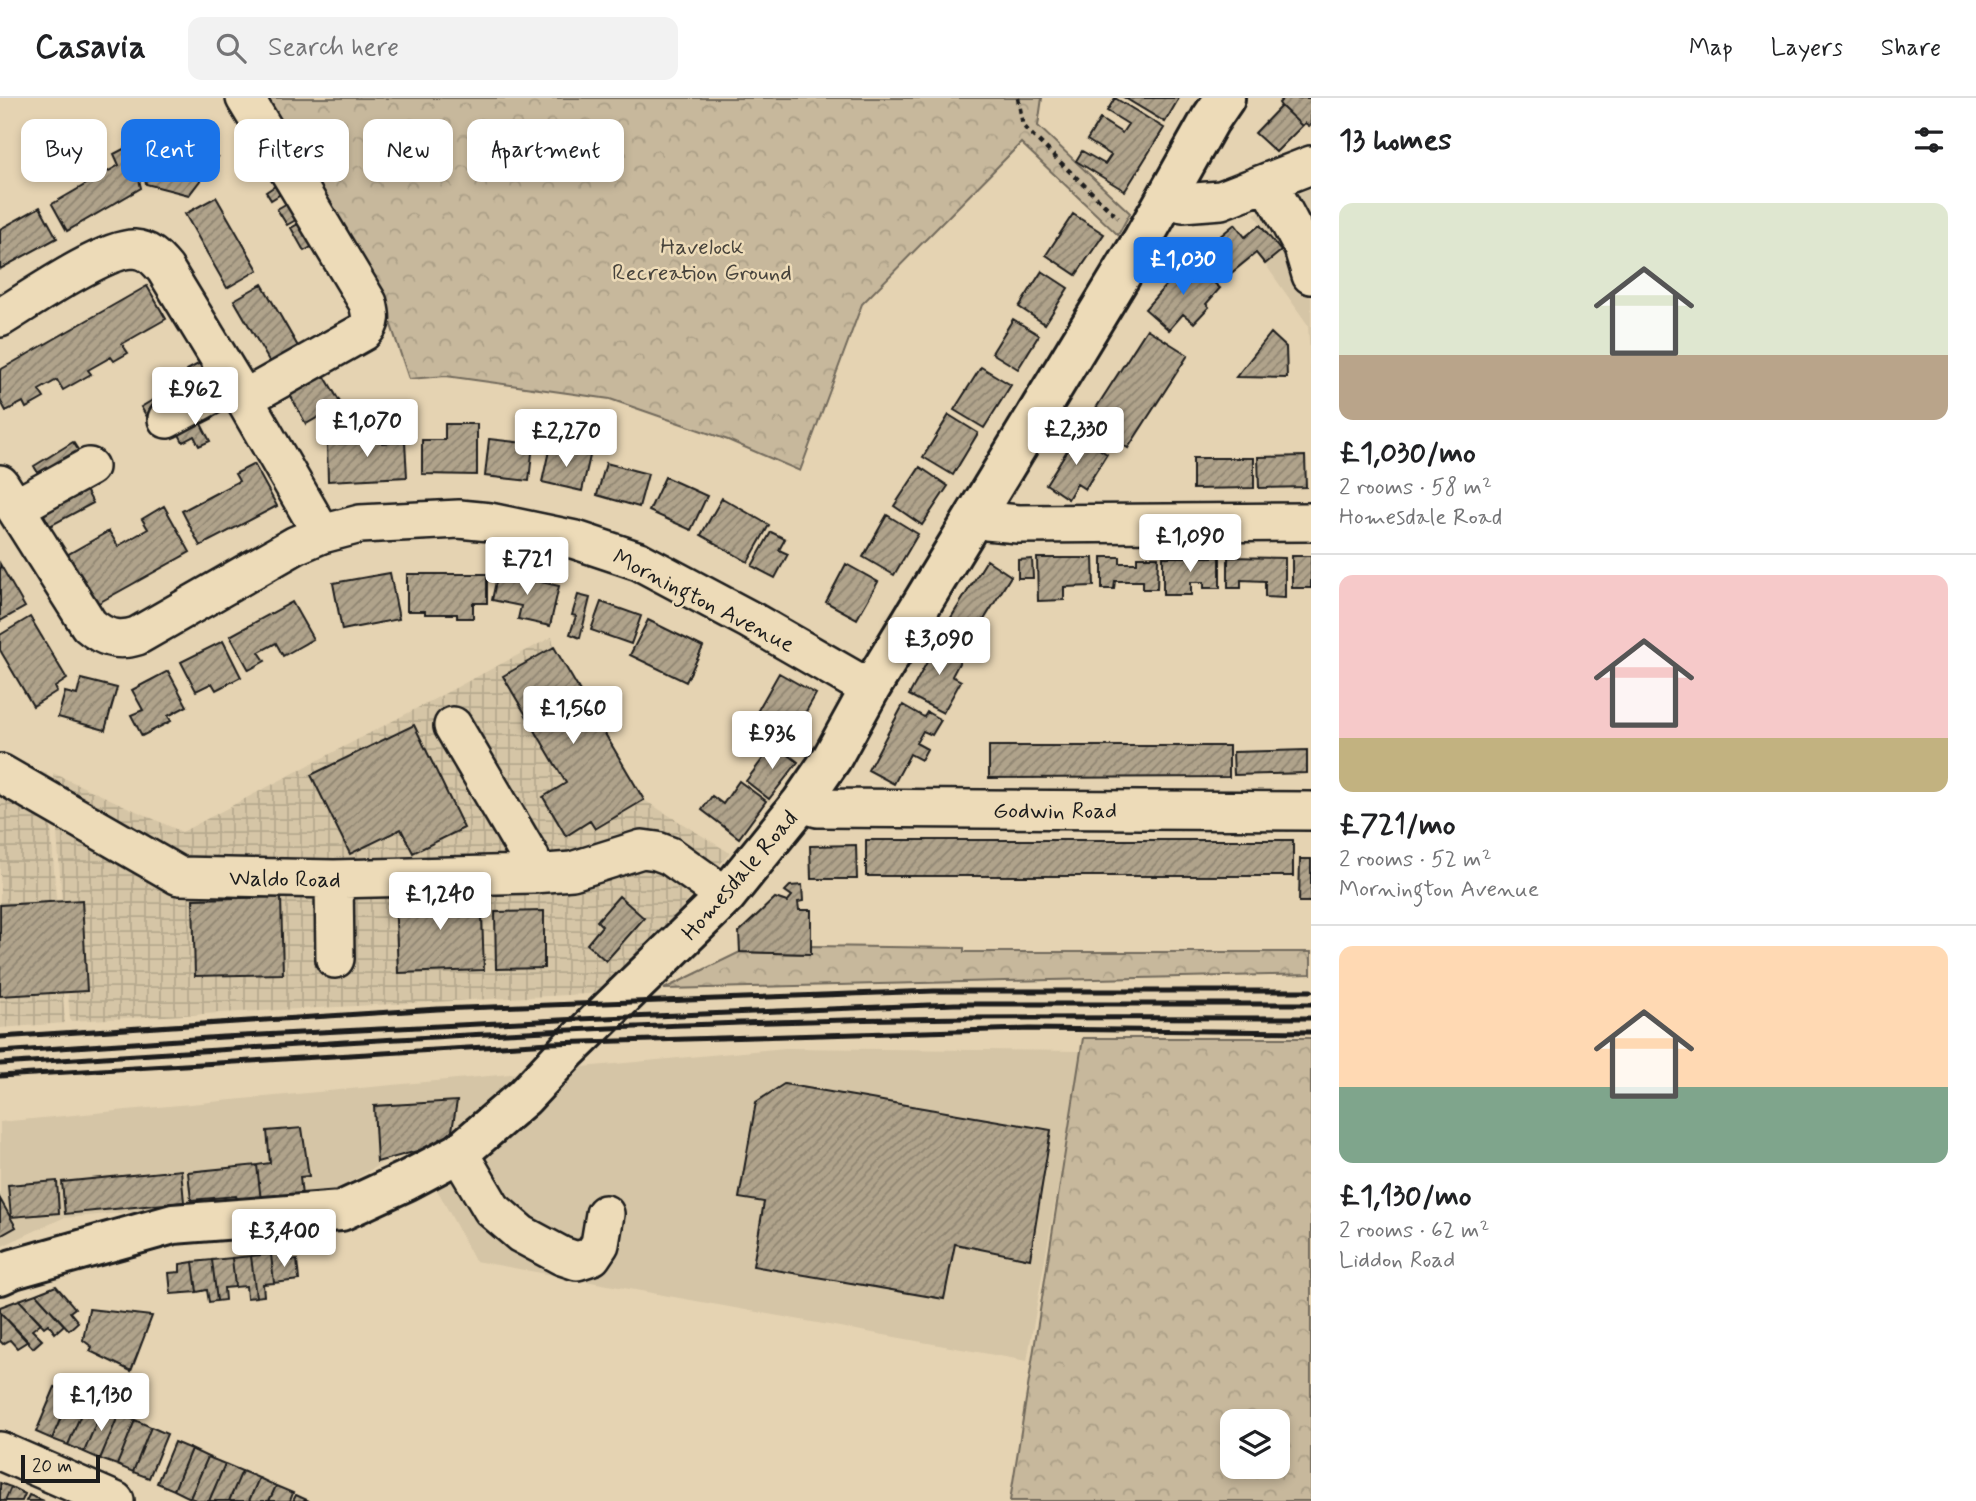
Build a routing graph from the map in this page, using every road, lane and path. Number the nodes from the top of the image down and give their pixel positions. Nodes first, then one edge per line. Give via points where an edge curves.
1 (245, 98) edge
2 (1018, 98) edge
3 (1225, 98) edge
4 (1311, 165) edge
5 (1268, 182) junction
6 (1168, 195) junction
7 (1143, 239) junction
8 (1311, 275) edge
9 (0, 318) edge
10 (239, 391) junction
11 (167, 419) dead end
12 (89, 467) dead end
13 (8, 496) edge
14 (976, 513) junction
15 (1311, 522) edge
16 (322, 534) junction
17 (870, 689) junction
18 (453, 726) dead end
19 (0, 773) edge
20 (801, 803) junction
21 (1311, 811) edge
22 (533, 874) junction
23 (334, 879) junction
24 (726, 896) junction
25 (335, 959) dead end
26 (459, 1153) junction
27 (605, 1214) dead end
28 (0, 1275) edge
29 (0, 1451) edge
30 (115, 1501) edge

1 - 10 street via 371,315 370,326 363,332
2 - 7 path via 1028,131
3 - 6 main road, Homesdale Road
4 - 5 street
5 - 6 street via 1220,200 1182,203
5 - 8 street via 1303,248
6 - 7 main road, Homesdale Road
7 - 14 main road, Homesdale Road
9 - 10 street via 105,255 145,251 164,269
10 - 11 street
10 - 16 street
12 - 13 street
13 - 16 street, Mornington Avenue via 89,625 111,639 137,636
14 - 15 street via 987,521 1018,524
14 - 17 main road, Homesdale Road
16 - 17 street, Mornington Avenue via 360,524 459,519 576,540 639,561
17 - 20 main road, Homesdale Road
18 - 22 street via 530,857
19 - 23 street, Waldo Road via 179,876
20 - 21 street, Godwin Road via 818,808
20 - 24 main road, Homesdale Road
22 - 23 street, Waldo Road
22 - 24 street, Waldo Road via 572,871 642,849 670,856
23 - 25 street
24 - 26 main road, Homesdale Road via 524,1097
26 - 27 street via 492,1209 521,1234 562,1256 577,1261 592,1256 600,1244
26 - 28 main road, Homesdale Road via 341,1211 173,1224
29 - 30 street

